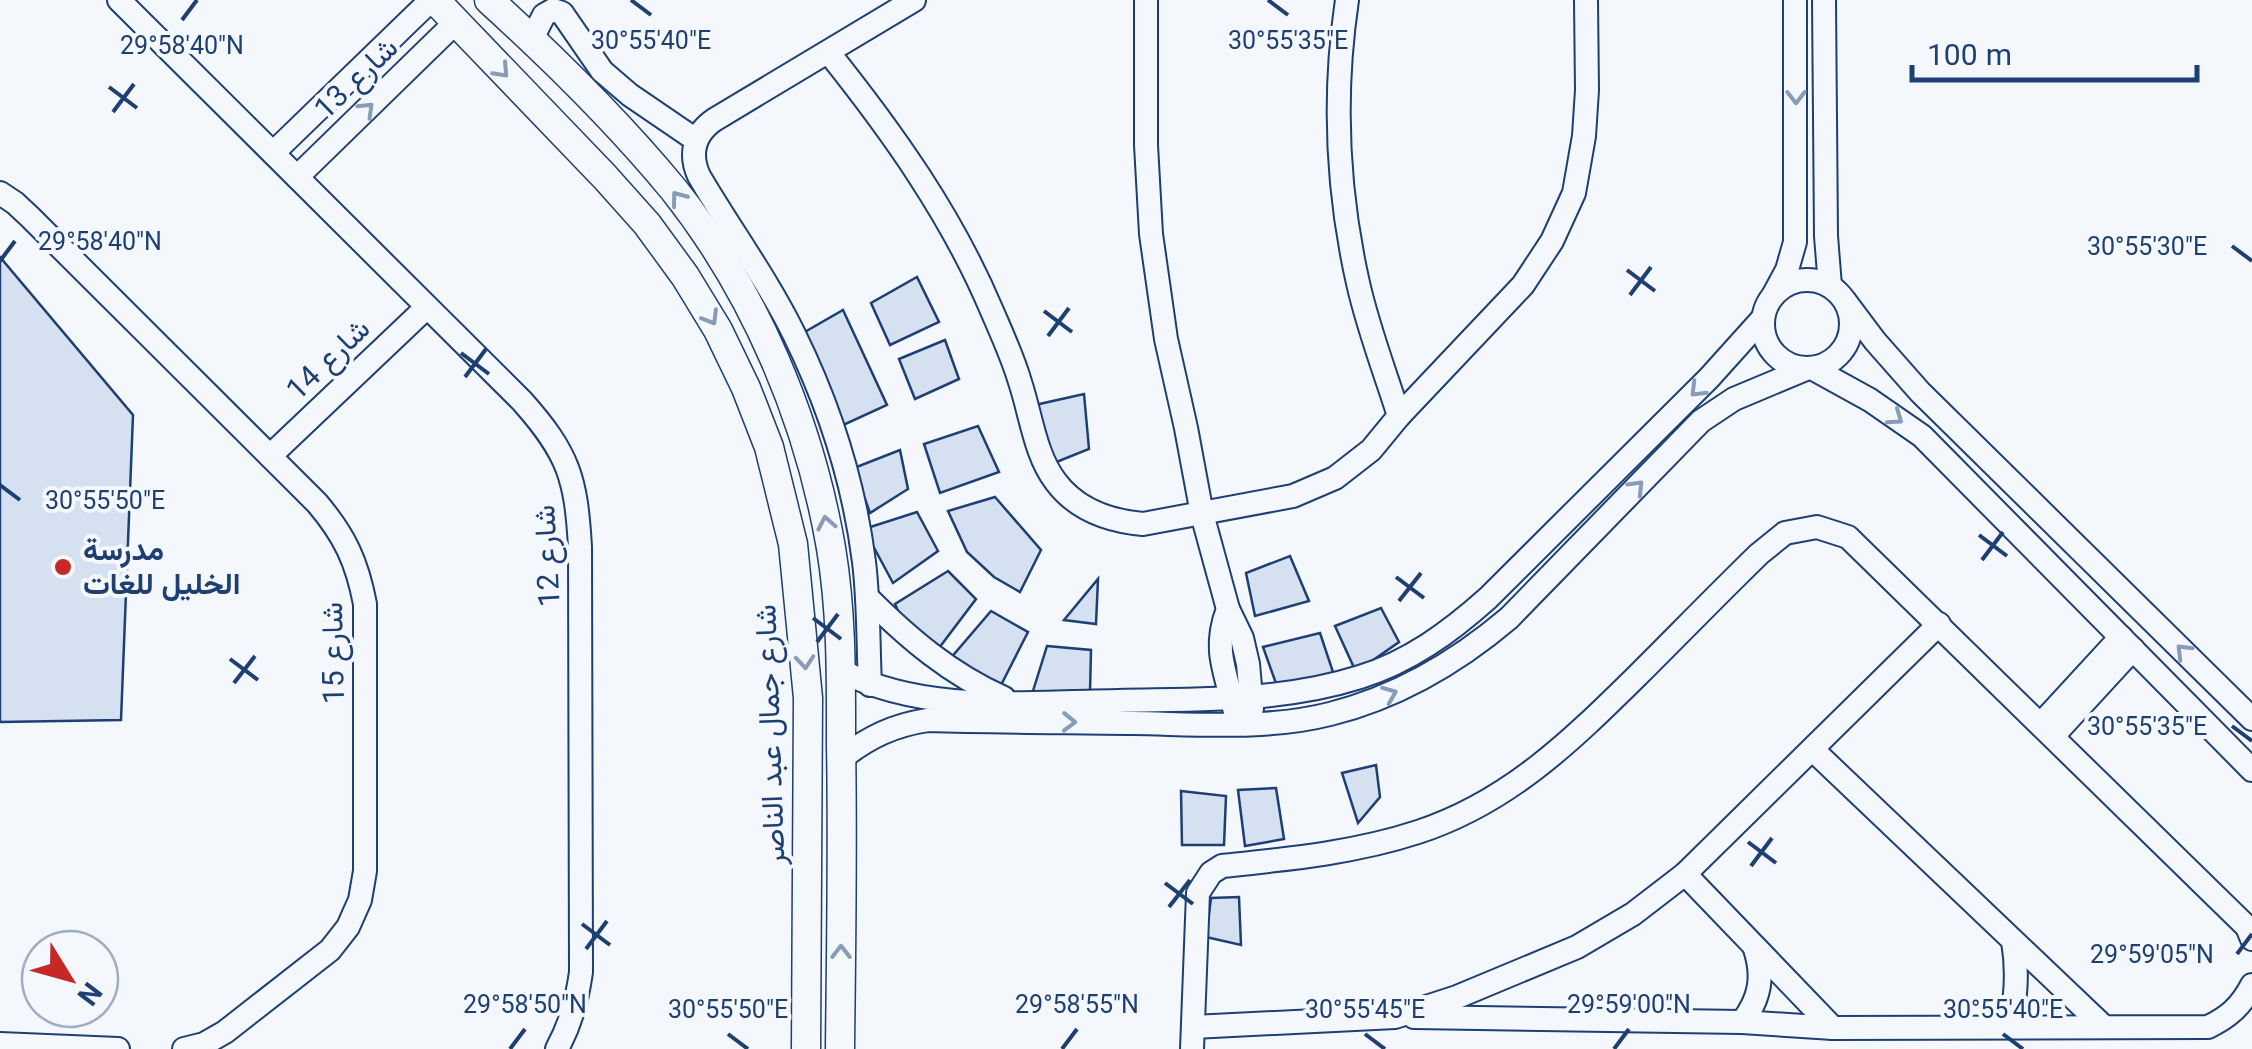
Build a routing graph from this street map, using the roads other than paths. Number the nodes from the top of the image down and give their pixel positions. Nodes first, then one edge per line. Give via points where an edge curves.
1 (119, 0) edge
2 (433, 0) edge
3 (489, 0) edge
4 (542, 0) edge
5 (914, 0) edge
6 (1146, 0) edge
7 (1347, 0) edge
8 (1586, 0) edge
9 (1796, 0) edge
10 (1824, 0) edge
11 (456, 22) junction
12 (528, 36) junction
13 (829, 53) junction
14 (696, 140) junction
15 (273, 153) junction
16 (297, 177) junction
17 (0, 193) edge
18 (1837, 294) junction
19 (1773, 296) junction
20 (426, 306) junction
21 (1763, 318) junction
22 (1810, 368) junction
23 (1399, 416) junction
24 (270, 456) junction
25 (1202, 514) junction
26 (867, 596) junction
27 (1939, 624) junction
28 (2127, 643) junction
29 (842, 671) junction
30 (870, 684) junction
31 (1241, 698) junction
32 (1017, 704) junction
33 (951, 710) junction
34 (2252, 719) edge
35 (1246, 724) junction
36 (2047, 730) junction
37 (1812, 750) junction
38 (842, 758) junction
39 (2252, 770) edge
40 (1685, 874) junction
41 (2252, 938) edge
42 (2013, 941) junction
43 (1754, 946) junction
44 (2252, 985) edge
45 (1394, 1017) junction
46 (1742, 1022) junction
47 (2009, 1026) junction
48 (2103, 1026) junction
49 (1833, 1028) junction
50 (1192, 1038) edge
51 (0, 1044) edge
52 (118, 1049) edge
53 (184, 1049) edge
54 (557, 1049) edge
55 (806, 1049) edge
56 (840, 1049) edge

1 - 15 street, شارع 12
2 - 11 main road, شارع جمال عبد الناصر
2 - 15 street, شارع 13
3 - 12 main road
4 - 12 street
5 - 13 street
6 - 25 street via 1151,234
7 - 23 street via 1338,128 1345,214
8 - 23 street via 1587,90 1574,193 1523,285
9 -> 19 street via 1795,242
10 - 18 street via 1826,236
16 -> 11 street, شارع 13
11 -> 55 main road, شارع جمال عبد الناصر via 647,224 718,330 769,447 793,544 808,698
12 - 14 street via 544,15 562,13 602,71
29 -> 12 main road via 822,502 768,346 676,193
13 - 14 street via 714,120
13 - 25 street via 898,143 958,240 1058,486 1120,522
14 - 26 street via 699,176 814,375 851,490
15 - 16 street, شارع 12
16 - 20 street, شارع 12
17 - 24 street, شارع 15
18 - 19 street via 1815,280 1800,280
18 - 22 street via 1850,318 1850,335 1829,362
34 -> 18 street via 1920,392
19 - 21 street
20 - 24 street, شارع 14
20 - 54 street, شارع 12 via 545,427 577,501 581,972 570,1025
21 - 22 street via 1774,354
21 -> 31 street via 1460,623 1362,676
22 -> 28 street via 1922,436
35 -> 22 street via 1328,714 1411,686 1446,666 1509,618 1701,421
23 - 25 street via 1335,478 1293,496
24 - 53 street, شارع 15 via 336,525 360,576 365,872 348,927 330,950 225,1032
25 - 31 street via 1245,649
26 - 30 street
26 - 32 street via 937,660
27 - 36 street
27 - 37 street
27 - 50 street via 1848,537 1818,527 1785,533 1563,748 1472,809 1358,849 1222,866 1211,873 1198,893
28 - 36 street
28 - 39 street
29 - 30 street
29 - 38 main road
30 - 33 street
31 - 32 street
31 - 35 street
32 - 33 street
33 -> 35 street
33 - 38 street via 882,732
36 - 41 street
37 - 40 street
37 - 42 street
56 -> 38 main road
40 - 43 street
40 - 45 street via 1577,947
42 - 47 street via 2017,975
42 - 48 street
43 - 46 street via 1761,978
43 - 49 street
44 - 48 street via 2241,1004 2208,1027
45 - 46 street
45 - 50 street
46 - 49 street
47 - 48 street
47 - 49 street
51 - 52 street

